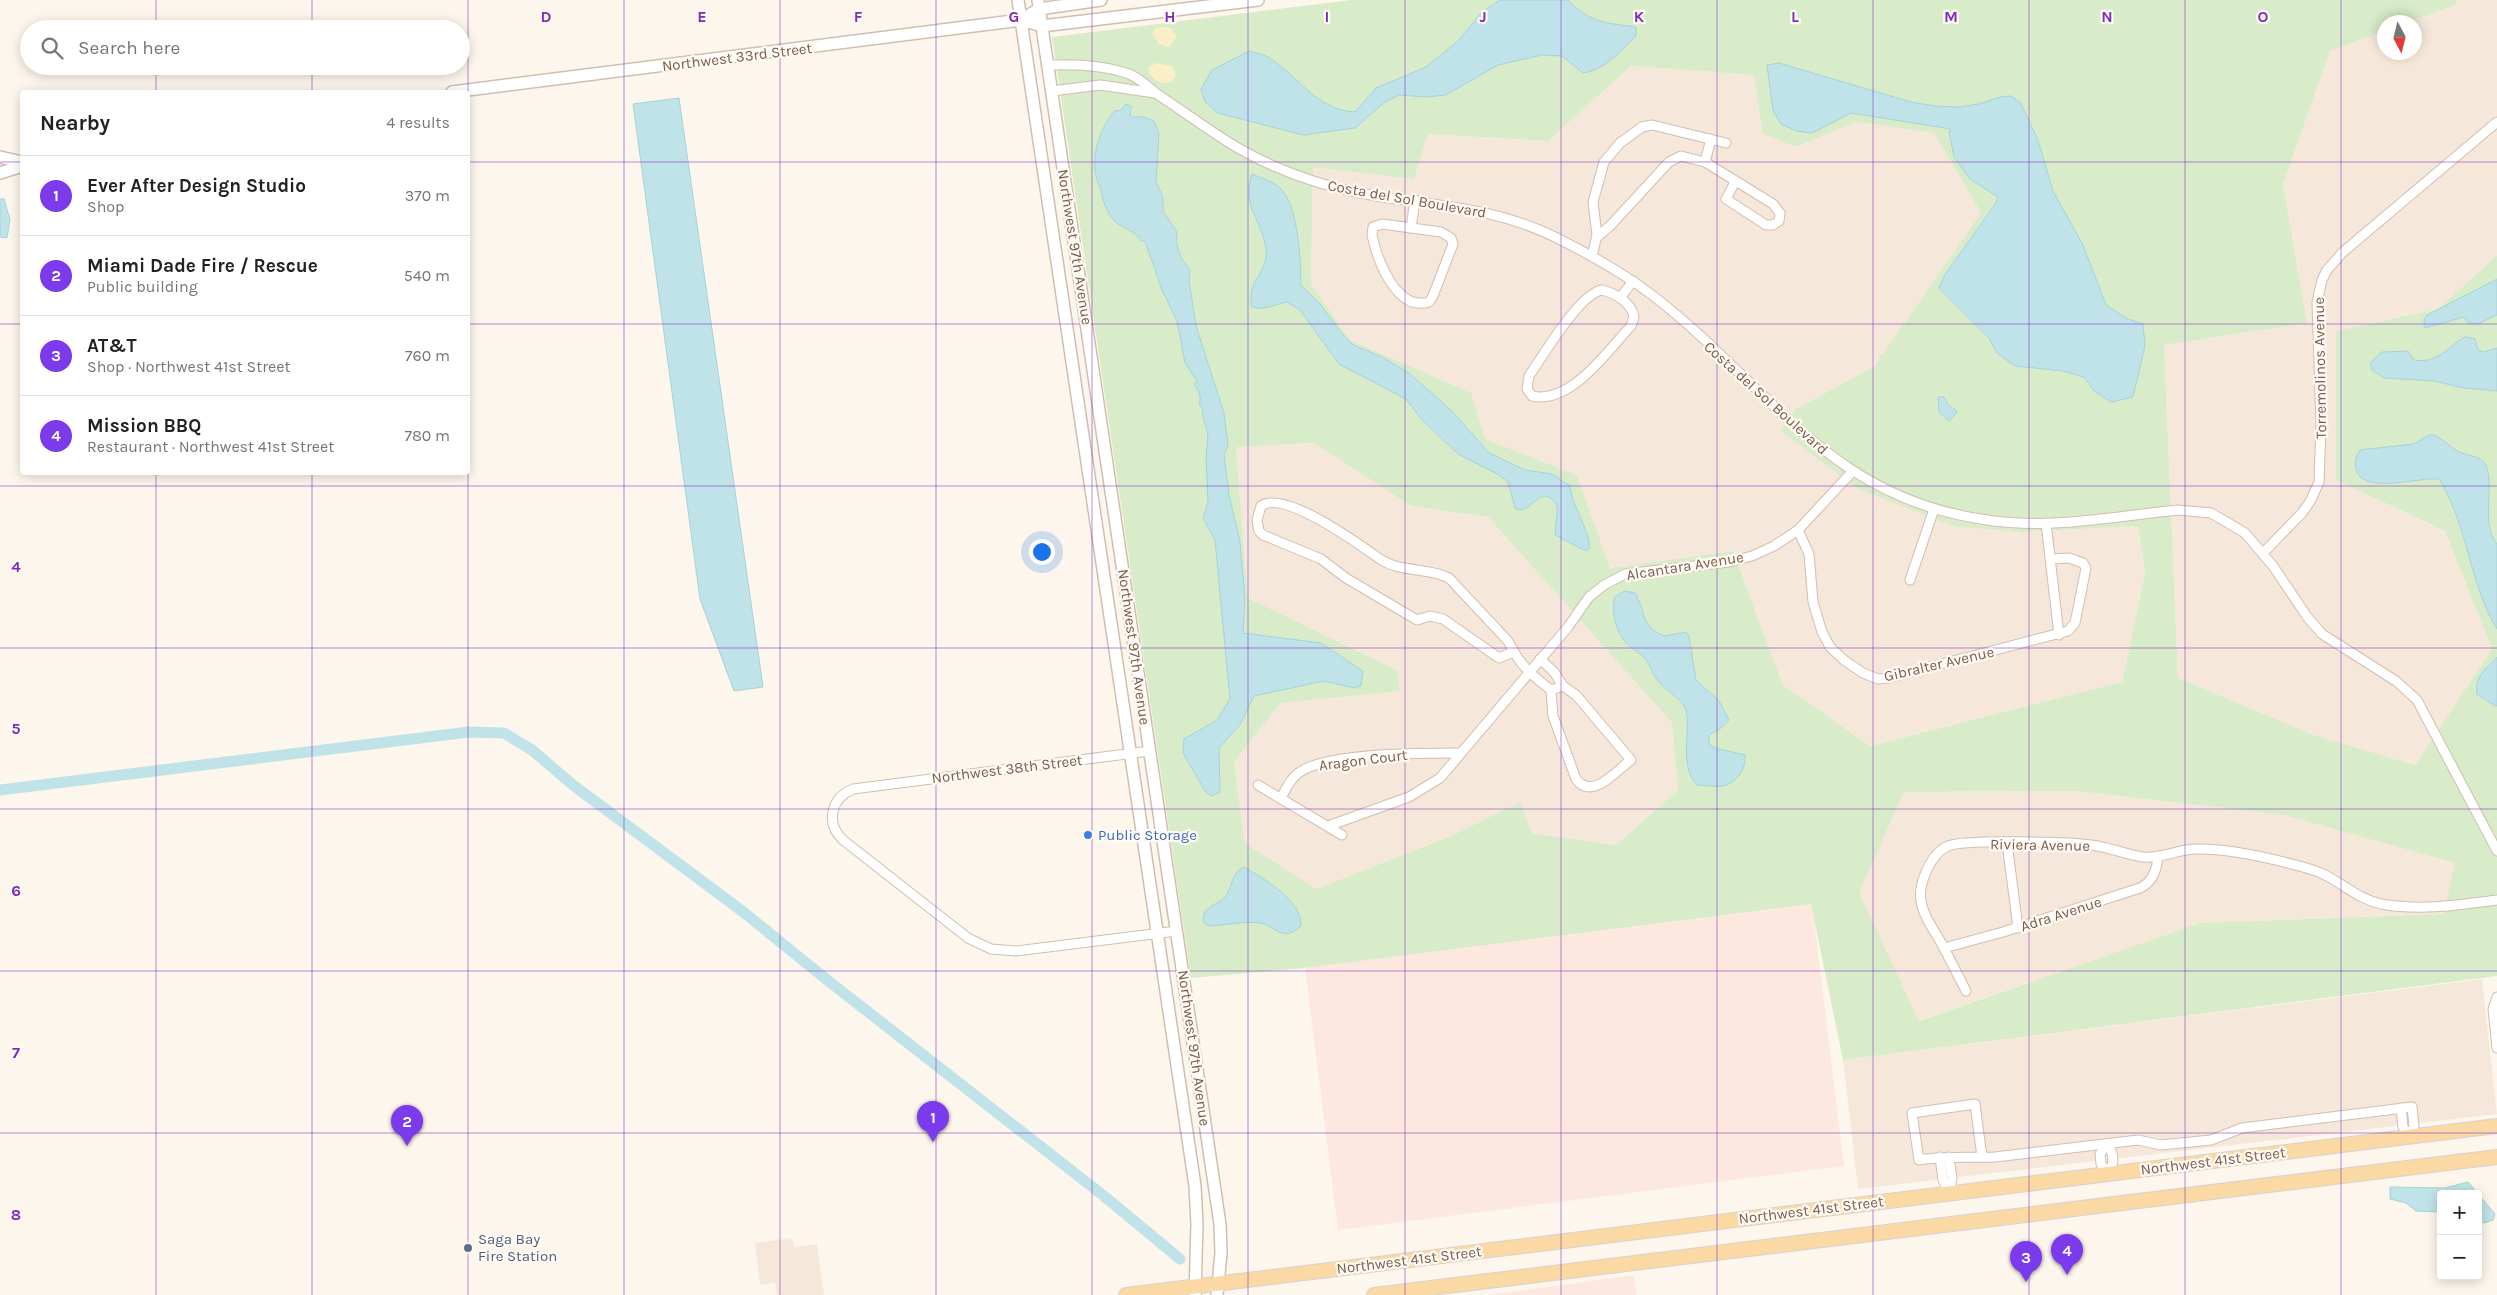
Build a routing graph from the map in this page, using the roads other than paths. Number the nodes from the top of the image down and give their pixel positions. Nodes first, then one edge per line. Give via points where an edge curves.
1 (1018, 0) edge
2 (1101, 0) edge
3 (1258, 0) edge
4 (1038, 4) edge
5 (1021, 20) junction
6 (1042, 26) junction
7 (1048, 65) junction
8 (468, 90) edge
9 (1052, 91) junction
10 (1155, 93) junction
11 (2497, 122) edge
12 (1711, 139) junction
13 (1726, 143) dead end
14 (0, 157) edge
15 (20, 162) edge
16 (1705, 162) junction
17 (20, 167) edge
18 (0, 173) edge
19 (1735, 182) junction
20 (1415, 200) junction
21 (1411, 228) junction
22 (1597, 237) junction
23 (1592, 256) junction
24 (1633, 281) junction
25 (1082, 296) junction
26 (1620, 298) junction
27 (1063, 299) junction
28 (1852, 472) junction
29 (1934, 509) junction
30 (2046, 523) junction
31 (1798, 530) junction
32 (2262, 553) junction
33 (2052, 560) junction
34 (1910, 580) dead end
35 (1126, 590) junction
36 (1106, 593) junction
37 (2059, 635) junction
38 (1514, 652) junction
39 (1540, 659) junction
40 (1528, 673) junction
41 (1563, 686) junction
42 (1551, 690) junction
43 (1150, 751) junction
44 (1461, 752) junction
45 (1129, 754) junction
46 (1258, 785) dead end
47 (1281, 798) junction
48 (1328, 826) junction
49 (1342, 835) dead end
50 (2007, 843) junction
51 (2497, 851) edge
52 (2158, 856) junction
53 (2497, 900) edge
54 (2018, 928) junction
55 (1177, 931) junction
56 (1157, 933) junction
57 (1944, 948) junction
58 (1966, 991) dead end
59 (2497, 997) edge
60 (2495, 1007) edge
61 (2497, 1048) edge
62 (2401, 1108) junction
63 (2497, 1126) edge
64 (2410, 1137) junction
65 (2107, 1144) junction
66 (1945, 1157) junction
67 (1982, 1157) junction
68 (2497, 1157) edge
69 (2109, 1174) junction
70 (1949, 1193) junction
71 (1218, 1289) edge
72 (1195, 1291) edge
73 (1126, 1295) edge
74 (1374, 1295) edge

1 - 5 street, Northwest 97th Avenue
2 - 4 street, Northwest 33rd Street
3 - 6 street, Northwest 33rd Street
4 - 5 street, Northwest 33rd Street
4 - 6 street, Northwest 97th Avenue
5 - 6 street, Northwest 33rd Street
5 - 8 street, Northwest 33rd Street
5 - 27 street, Northwest 97th Avenue
6 - 7 street, Northwest 97th Avenue
7 - 9 street, Northwest 97th Avenue
7 - 10 street, Costa del Sol Boulevard via 1101,67 1118,71 1141,80
9 - 10 street, Costa del Sol Boulevard via 1100,85
9 - 25 street, Northwest 97th Avenue
10 - 20 street, Costa del Sol Boulevard via 1234,146 1297,176 1347,190
11 - 32 street, Torremolinos Avenue via 2350,245 2327,270 2317,302 2321,425 2319,482 2302,513
12 - 13 street
12 - 16 street
12 - 22 street via 1652,125 1642,127 1620,143 1604,162 1594,196 1592,212
14 - 15 street
16 - 19 street
16 - 22 street via 1684,156 1672,159
17 - 18 street
19 - 19 street via 1777,207 1779,221 1766,225 1726,199
20 - 21 street
20 - 23 street, Costa del Sol Boulevard via 1511,219
21 - 21 street via 1382,224 1374,228 1372,235 1394,290 1407,300 1422,304 1433,296 1453,241 1446,233
22 - 23 street
23 - 24 street, Costa del Sol Boulevard
24 - 26 street
24 - 28 street, Costa del Sol Boulevard via 1670,310 1806,438
25 - 27 street
25 - 35 street, Northwest 97th Avenue
26 - 26 street via 1602,290 1585,298 1529,376 1527,381 1532,396 1544,398 1572,387 1633,322 1632,310
27 - 36 street, Northwest 97th Avenue
28 - 29 street, Costa del Sol Boulevard via 1893,494
28 - 31 street, Alcantara Avenue
29 - 30 street, Costa del Sol Boulevard via 1994,521
29 - 34 street
30 - 32 street, Costa del Sol Boulevard via 2178,510 2202,511 2232,523
30 - 33 street
31 - 37 street, Gibralter Avenue via 1809,554 1813,602 1826,639 1839,656 1874,677 1888,678
31 - 39 street, Alcantara Avenue via 1774,546 1740,560 1640,571 1619,577 1589,597
32 - 51 street, Costa del Sol Boulevard via 2322,634 2396,681 2417,700
33 - 37 street
33 - 37 street via 2078,560 2086,568 2075,623
35 - 36 street
35 - 43 street, Northwest 97th Avenue
36 - 45 street, Northwest 97th Avenue
38 - 38 street via 1508,640 1450,578 1388,564 1311,514 1270,503 1261,506 1257,525 1268,538 1321,559 1346,578 1417,620 1430,616 1443,619 1499,658
38 - 40 street
39 - 40 street, Alcantara Avenue
39 - 41 street
40 - 42 street
40 - 44 street, Alcantara Avenue
41 - 42 street
41 - 42 street via 1576,695 1631,760 1591,788 1580,784 1576,778 1553,716
43 - 45 street, Northwest 38th Street
43 - 55 street, Northwest 97th Avenue
44 - 47 street, Aragon Court via 1369,756 1320,764 1297,774
44 - 48 street, Alcantara Avenue via 1440,778 1417,792
45 - 56 street, Northwest 97th Avenue
45 - 56 street, Northwest 38th Street via 864,787 848,791 837,801 832,815 837,834 976,943 998,950 1016,950
46 - 47 street
47 - 48 street
48 - 49 street
50 - 52 street, Riviera Avenue via 2079,843 2142,857
50 - 54 street
50 - 57 street, Riviera Avenue via 1950,845 1939,851 1931,864 1920,896 1924,912
52 - 53 street, Riviera Avenue via 2202,849 2266,858 2321,874 2366,900 2395,906 2427,908
52 - 54 street, Adra Avenue via 2154,875 2144,886
54 - 57 street, Adra Avenue
55 - 56 street, Northwest 38th Street
55 - 71 street, Northwest 97th Avenue via 1220,1224
56 - 72 street, Northwest 97th Avenue via 1196,1196
57 - 58 street
59 - 60 street
60 - 61 street
62 - 64 street via 2403,1127
62 - 64 street via 2412,1107 2414,1126
62 - 65 street via 2242,1128 2211,1140 2168,1145 2143,1140
63 - 64 main road, Northwest 41st Street
64 - 69 main road, Northwest 41st Street
65 - 67 street
65 - 69 street via 2113,1152 2114,1163
65 - 69 street via 2100,1154 2101,1164
66 - 67 street
66 - 67 street via 1919,1160 1912,1113 1975,1104
66 - 70 street via 1952,1178
68 - 74 main road, Northwest 41st Street
69 - 70 main road, Northwest 41st Street
70 - 71 main road, Northwest 41st Street
71 - 72 main road, Northwest 41st Street
72 - 73 main road, Northwest 41st Street

